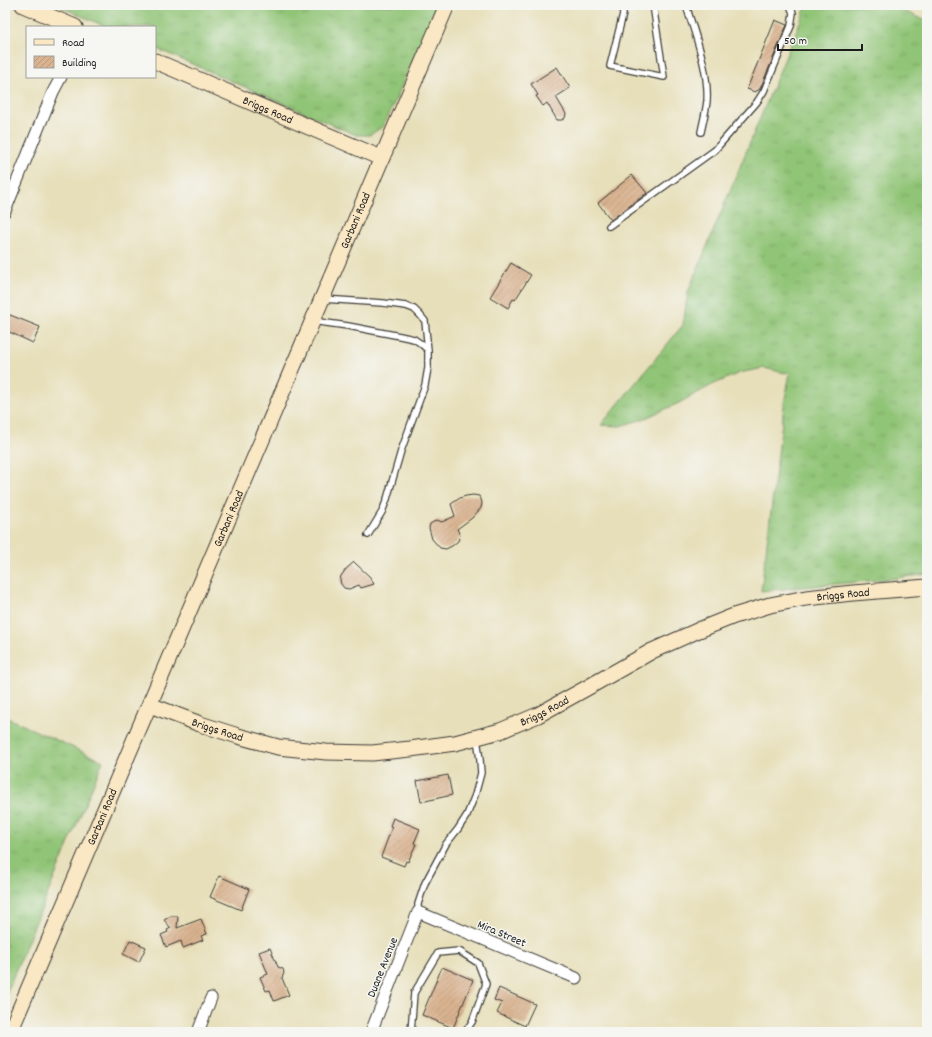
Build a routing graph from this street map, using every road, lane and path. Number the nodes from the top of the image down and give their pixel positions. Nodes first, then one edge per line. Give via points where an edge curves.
1 (23, 5) edge
2 (447, 5) edge
3 (622, 5) edge
4 (653, 5) edge
5 (686, 5) edge
6 (790, 5) edge
7 (73, 26) edge
8 (156, 61) edge
9 (60, 78) edge
10 (701, 132) dead end
11 (381, 158) junction
12 (5, 211) edge
13 (609, 226) dead end
14 (321, 299) junction
15 (312, 321) junction
16 (428, 350) junction
17 (368, 535) dead end
18 (927, 587) edge
19 (150, 705) junction
20 (477, 737) junction
21 (418, 912) junction
22 (576, 978) dead end
23 (211, 998) dead end
24 (10, 1032) edge
25 (198, 1032) edge
26 (371, 1032) edge
27 (411, 1032) edge
28 (465, 1032) edge

1 - 7 street
2 - 11 street, Garbani Road
3 - 4 lane via 623,14 610,66 664,77
5 - 10 lane via 706,76 707,101
6 - 13 lane via 793,12 791,26 757,102 715,150
8 - 11 street, Briggs Road
9 - 12 street
11 - 14 street, Garbani Road
14 - 15 street, Garbani Road
14 - 16 lane via 384,303 414,309 425,321
15 - 16 lane via 414,339
15 - 19 street, Garbani Road
16 - 17 lane via 425,385 387,499
18 - 20 street, Briggs Road via 806,598 734,616 652,651 538,714 500,731
19 - 20 street, Briggs Road via 200,724 278,747 326,752 372,753 455,743
19 - 24 street, Garbani Road
20 - 21 lane via 481,773 475,795 467,815 446,844 425,883
21 - 22 street, Mira Street
21 - 26 street, Duane Avenue
23 - 25 street
27 - 28 lane via 414,992 438,952 459,951 478,964 486,984 472,1022

